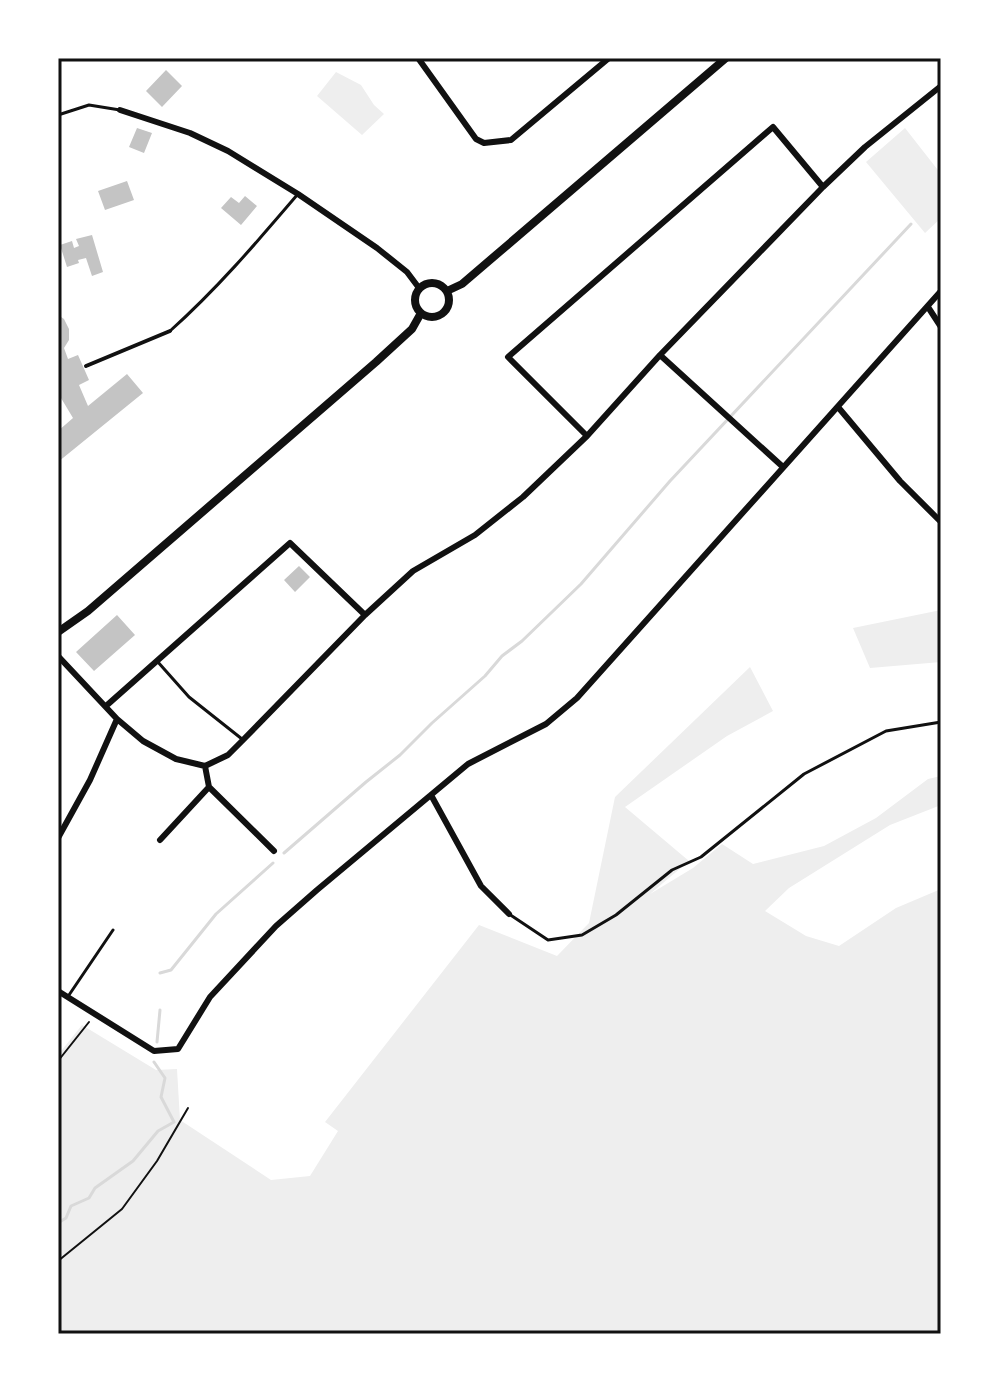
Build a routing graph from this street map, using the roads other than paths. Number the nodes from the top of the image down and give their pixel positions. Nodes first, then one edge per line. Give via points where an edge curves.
1 (418, 58) edge
2 (609, 58) edge
3 (726, 58) edge
4 (941, 86) edge
5 (120, 110) joint
6 (58, 115) edge
7 (823, 187) junction
8 (298, 194) junction
9 (419, 288) junction
10 (447, 291) junction
11 (941, 291) edge
12 (928, 307) junction
13 (421, 313) junction
14 (941, 327) edge
15 (170, 331) joint
16 (660, 355) junction
17 (86, 366) dead end
18 (838, 407) junction
19 (587, 436) junction
20 (783, 467) junction
21 (941, 522) edge
22 (365, 615) junction
23 (58, 632) edge
24 (58, 656) edge
25 (157, 661) junction
26 (106, 706) junction
27 (117, 719) junction
28 (941, 722) edge
29 (243, 740) junction
30 (205, 766) junction
31 (209, 787) junction
32 (431, 795) junction
33 (59, 835) edge
34 (160, 840) dead end
35 (274, 851) dead end
36 (509, 914) joint
37 (113, 930) dead end
38 (58, 991) edge
39 (67, 998) junction

1 - 2 street via 484,143 511,140
3 - 10 main road via 462,284
4 - 7 street
5 - 6 lane via 89,105
5 - 8 street via 216,144
7 - 16 street
7 - 19 street via 773,127 508,357
8 - 9 street via 377,248
8 - 15 lane
9 - 10 main road via 430,282
9 - 13 main road via 414,298
10 - 13 main road via 443,313
11 - 12 street
12 - 14 street
12 - 18 street
13 - 23 main road via 412,329 376,362
15 - 17 street
16 - 19 street
16 - 20 street
18 - 20 street
18 - 21 street
19 - 22 street via 523,497 475,535 413,571
20 - 32 street via 577,698 546,724 468,764
22 - 25 street via 290,543
22 - 29 street
24 - 26 street
25 - 26 street
25 - 29 lane via 189,697
26 - 27 street
27 - 30 street via 176,759
27 - 33 street
28 - 36 lane via 886,731 804,774 701,857 672,870 582,935 548,940
29 - 30 street
30 - 31 street
31 - 34 street
31 - 35 street
32 - 36 street via 481,886
32 - 39 street via 276,926 210,997 178,1049 154,1051
37 - 39 lane
38 - 39 street

